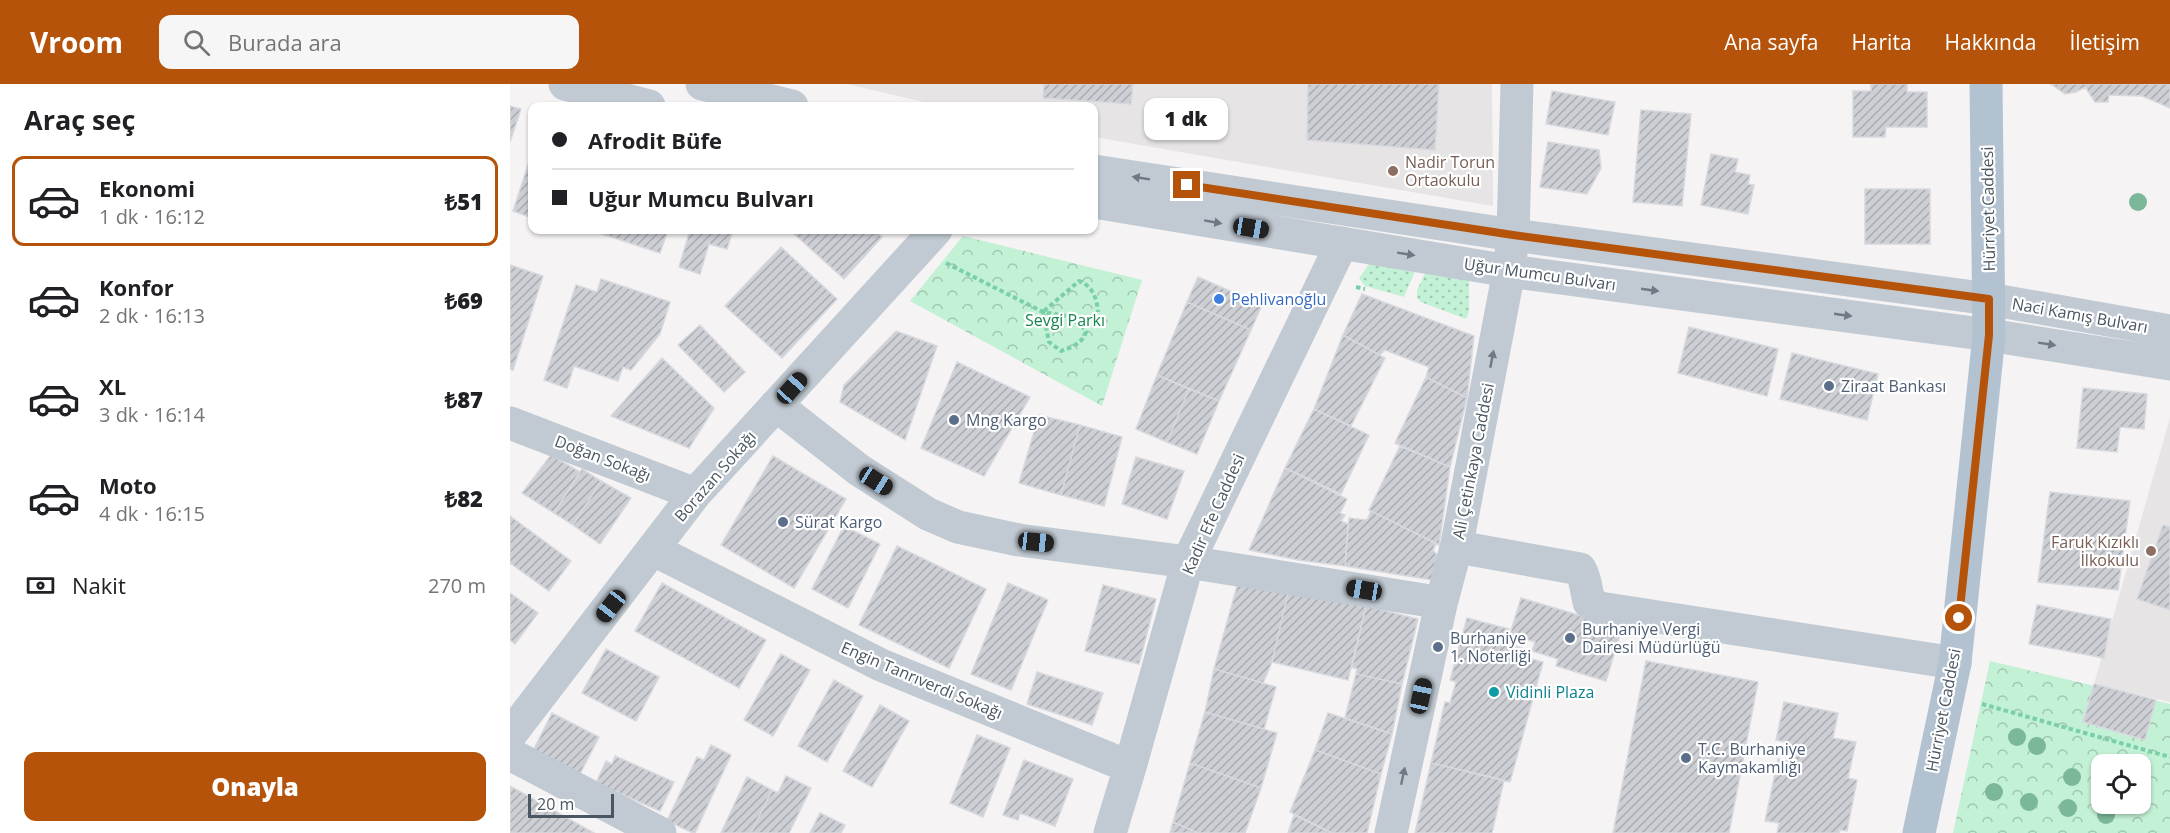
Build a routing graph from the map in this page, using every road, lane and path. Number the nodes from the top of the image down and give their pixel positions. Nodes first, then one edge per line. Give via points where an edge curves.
1 (565, 84) edge
2 (648, 84) edge
3 (702, 84) edge
4 (1517, 84) edge
5 (1986, 84) edge
6 (633, 102) edge
7 (648, 102) edge
8 (776, 102) edge
9 (1098, 172) edge
10 (1098, 203) edge
11 (932, 234) edge
12 (1513, 235) junction
13 (1342, 243) junction
14 (942, 261) dead end
15 (1509, 271) junction
16 (1989, 299) junction
17 (1043, 312) junction
18 (1098, 312) dead end
19 (2170, 331) edge
20 (1989, 335) junction
21 (2170, 364) edge
22 (777, 405) junction
23 (510, 423) edge
24 (695, 494) junction
25 (1457, 544) junction
26 (654, 550) junction
27 (1188, 562) junction
28 (1441, 604) junction
29 (1955, 663) junction
30 (1982, 704) dead end
31 (510, 735) edge
32 (510, 754) edge
33 (2170, 757) edge
34 (1130, 766) junction
35 (660, 833) edge
36 (1110, 833) edge
37 (1391, 833) edge
38 (1919, 833) edge

1 - 6 street
2 - 7 street
3 - 8 street
4 - 12 street, Ali Çetinkaya Caddesi
5 - 16 main road, Hürriyet Caddesi
12 -> 9 street
10 -> 13 street, Uğur Mumcu Bulvarı
11 - 22 street, Borazan Sokağı
12 - 15 street, Ali Çetinkaya Caddesi
12 - 16 street
13 -> 15 street, Uğur Mumcu Bulvarı
13 - 27 street, Kadir Efe Caddesi
14 - 17 path
15 -> 20 street, Uğur Mumcu Bulvarı
25 -> 15 street, Ali Çetinkaya Caddesi
16 - 19 street, Naci Kamış Bulvarı
16 - 20 main road, Hürriyet Caddesi
17 - 17 path via 1074,320 1086,332 1084,339 1061,351 1056,348 1049,342
17 - 18 path via 1080,281 1094,293
20 -> 21 street, Naci Kamış Bulvarı
20 - 29 main road, Hürriyet Caddesi
22 - 24 street, Borazan Sokağı
22 - 27 street via 859,470 928,514 958,526 1019,540
23 - 24 street, Doğan Sokağı
24 - 26 street, Borazan Sokağı
25 - 28 street, Ali Çetinkaya Caddesi
25 - 29 street via 1580,569 1589,602 1600,608
26 - 31 street, Borazan Sokağı
26 - 34 street, Engin Tanrıverdi Sokağı via 881,665
27 - 28 street
27 - 34 street, Kadir Efe Caddesi
37 -> 28 street, Ali Çetinkaya Caddesi
29 - 38 main road, Hürriyet Caddesi
30 - 33 path
32 - 35 street
34 - 36 street, Kadir Efe Caddesi

